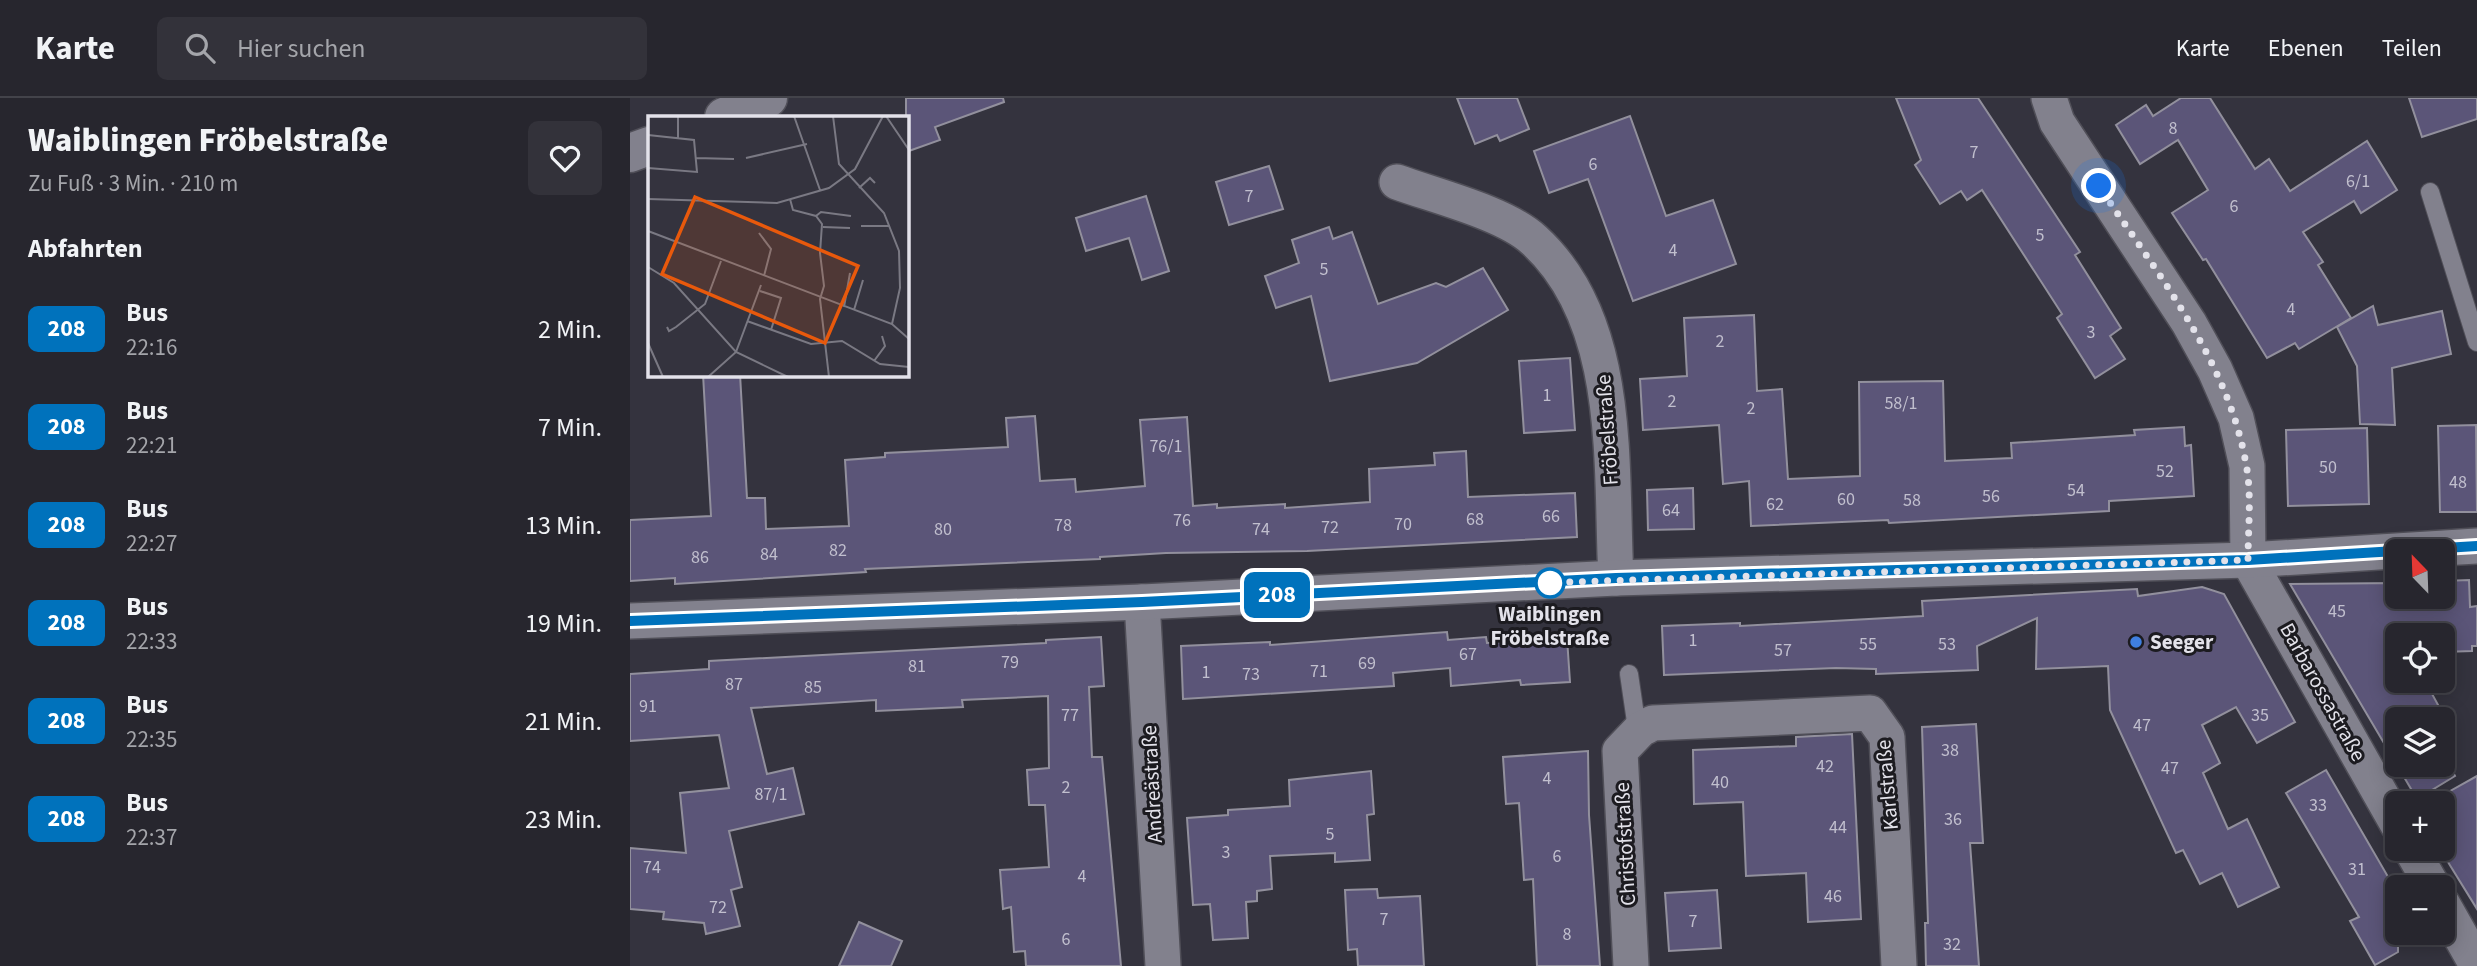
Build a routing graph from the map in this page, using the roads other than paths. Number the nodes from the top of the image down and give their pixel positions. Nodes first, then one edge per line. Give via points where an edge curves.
1 (768, 98) edge
2 (2049, 98) edge
3 (726, 116) edge
4 (648, 146) edge
5 (630, 153) edge
6 (1396, 182) dead end
7 (2430, 192) dead end
8 (2477, 342) edge
9 (2477, 546) edge
10 (2248, 560) junction
11 (1616, 578) junction
12 (1142, 602) junction
13 (630, 621) edge
14 (1629, 674) dead end
15 (1641, 729) junction
16 (2385, 802) edge
17 (2455, 927) edge
18 (2475, 964) edge
19 (1163, 966) edge
20 (1630, 966) edge
21 (1899, 966) edge

1 - 3 street
2 - 10 street via 2057,122 2189,323 2236,418 2247,466
4 - 5 street
6 - 11 street, Fröbelstraße via 1507,222 1534,239 1569,284 1594,335 1605,377
7 - 8 lane
9 - 10 street
10 - 11 street
10 - 16 street, Barbarossastraße
11 - 12 street
12 - 13 street
12 - 19 street, Andreästraße
14 - 15 lane
15 - 20 street, Christofstraße via 1620,751
15 - 21 street, Karlstraße via 1653,723 1870,713 1887,737
17 - 18 street

